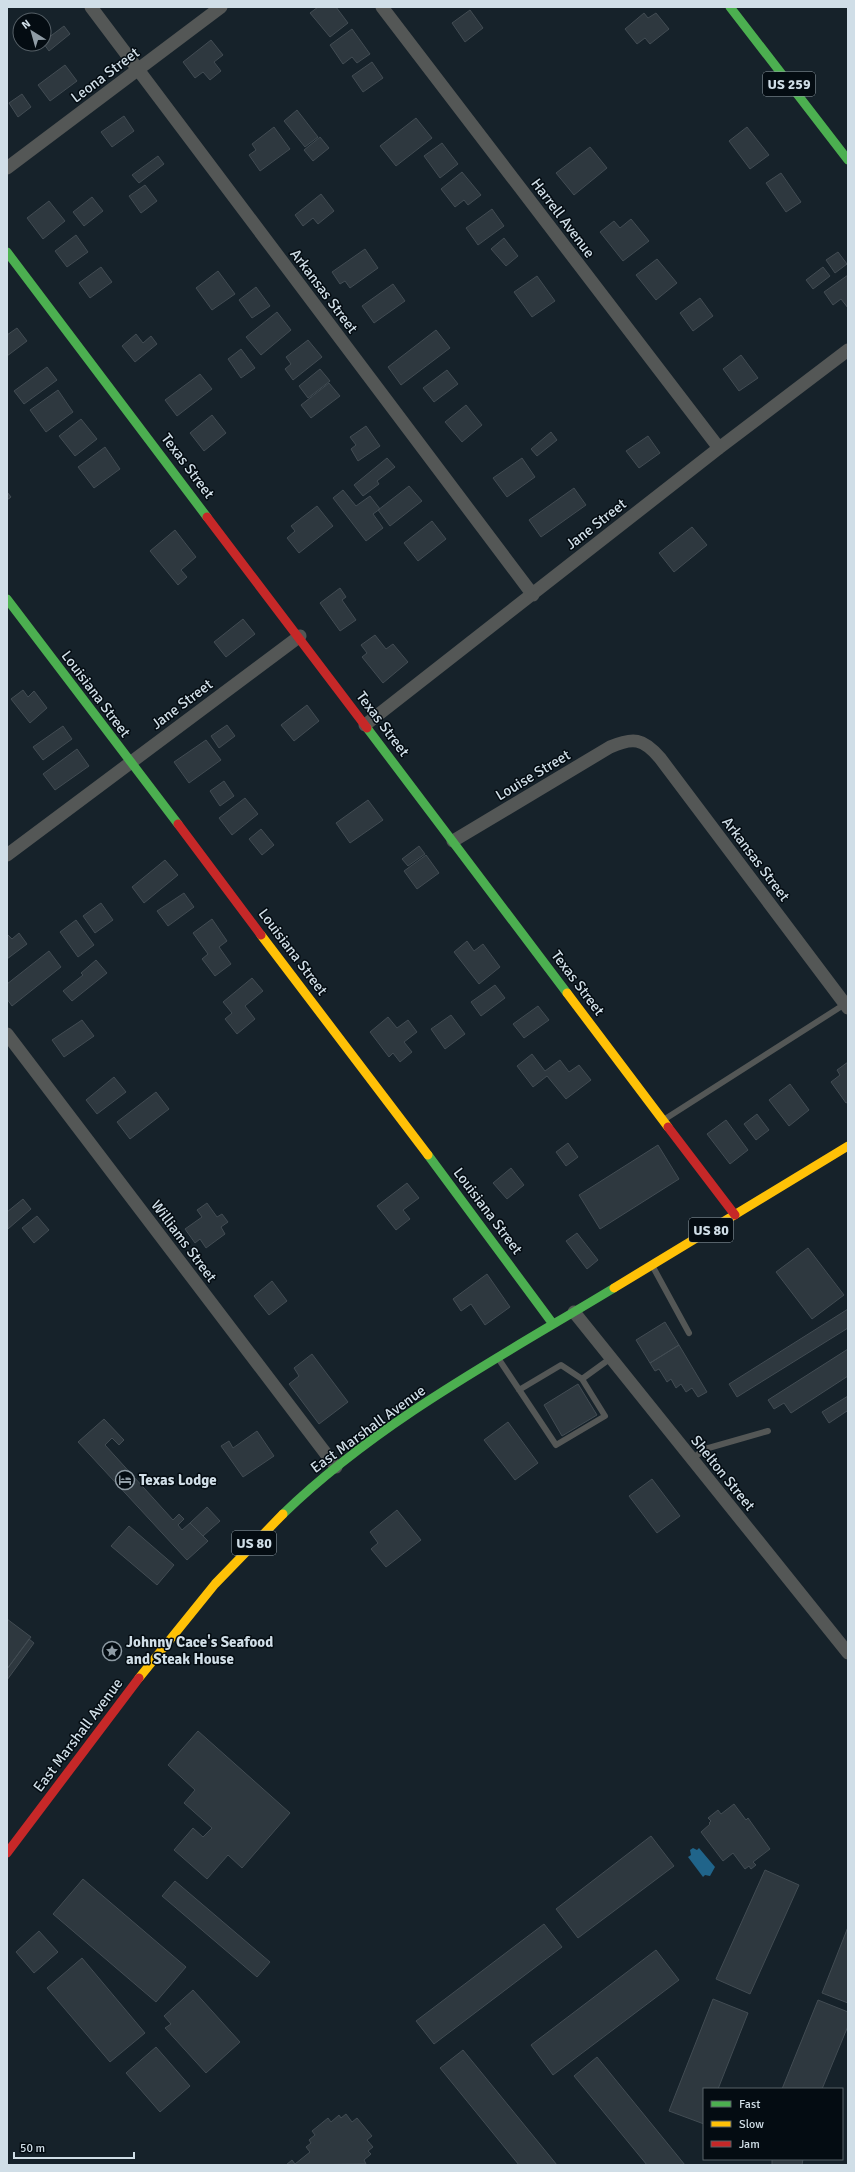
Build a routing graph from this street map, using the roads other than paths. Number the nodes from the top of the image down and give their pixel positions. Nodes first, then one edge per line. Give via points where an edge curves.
1 (90, 7) edge
2 (221, 7) edge
3 (382, 7) edge
4 (730, 7) edge
5 (137, 70) junction
6 (848, 160) edge
7 (7, 168) edge
8 (7, 252) edge
9 (848, 350) edge
10 (719, 448) junction
11 (533, 595) junction
12 (7, 599) edge
13 (300, 636) junction
14 (365, 725) junction
15 (632, 740) joint
16 (131, 763) junction
17 (453, 841) junction
18 (7, 855) edge
19 (847, 1006) edge
20 (7, 1034) edge
21 (664, 1120) junction
22 (848, 1146) edge
23 (735, 1215) junction
24 (652, 1266) junction
25 (574, 1312) junction
26 (553, 1324) junction
27 (690, 1333) dead end
28 (498, 1358) junction
29 (611, 1358) junction
30 (582, 1379) junction
31 (519, 1390) junction
32 (768, 1431) dead end
33 (692, 1459) junction
34 (336, 1468) junction
35 (848, 1653) edge
36 (7, 1853) edge

1 - 5 street, Arkansas Street
2 - 5 street, Leona Street
3 - 10 street, Harrell Avenue
4 - 6 street, US 259
5 - 7 street, Leona Street
5 - 11 street, Arkansas Street
8 - 13 street, Texas Street
9 - 10 street, Jane Street
10 - 11 street, Jane Street
11 - 14 street, Jane Street
12 - 16 street, Louisiana Street
13 - 14 street, Texas Street
13 - 16 street, Jane Street
14 - 17 street, Texas Street
15 - 17 street, Louise Street via 610,747
15 - 19 street, Arkansas Street via 648,746 660,758
16 - 18 street, Jane Street
16 - 26 street, Louisiana Street via 495,1243
17 - 21 street, Texas Street
19 - 21 lane
20 - 34 street, Williams Street
21 - 23 street, Texas Street
22 - 23 street, East Marshall Avenue / US 80
23 - 24 street, East Marshall Avenue / US 80
24 - 25 street, East Marshall Avenue / US 80
24 - 27 lane
25 - 26 street, East Marshall Avenue / US 80
25 - 29 street, Shelton Street
26 - 28 street, East Marshall Avenue / US 80
28 - 31 lane
28 - 34 street, East Marshall Avenue / US 80 via 400,1419
29 - 30 lane
29 - 33 street, Shelton Street
30 - 31 lane via 561,1365
30 - 31 lane via 605,1416 556,1445
32 - 33 lane via 705,1449
33 - 35 street, Shelton Street
34 - 36 street, East Marshall Avenue / US 80 via 258,1538 192,1611

